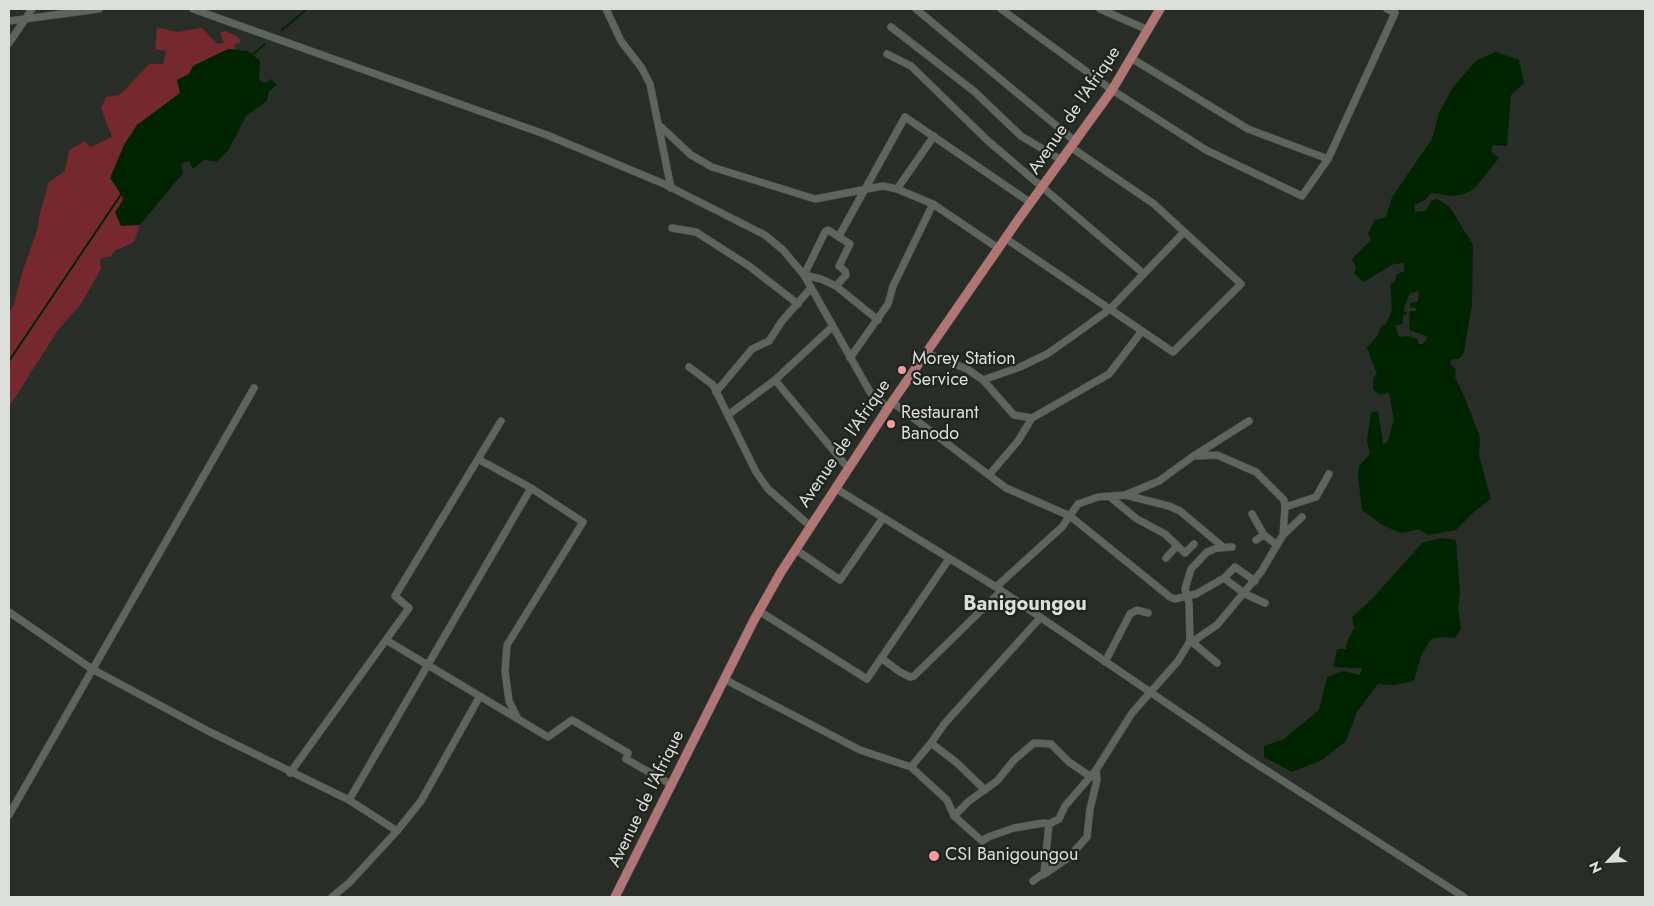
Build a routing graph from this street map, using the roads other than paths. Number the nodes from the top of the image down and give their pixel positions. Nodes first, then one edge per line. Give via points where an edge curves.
1 (32, 9) edge
2 (100, 9) edge
3 (193, 9) edge
4 (606, 9) edge
5 (916, 9) edge
6 (1001, 9) edge
7 (1100, 9) edge
8 (1160, 9) edge
9 (1387, 9) edge
10 (28, 18) junction
11 (9, 21) edge
12 (891, 27) dead end
13 (1148, 30) junction
14 (9, 43) edge
15 (887, 54) dead end
16 (1131, 58) junction
17 (1112, 90) junction
18 (659, 125) junction
19 (934, 136) junction
20 (1074, 145) junction
21 (1328, 159) junction
22 (1063, 160) junction
23 (1044, 187) junction
24 (671, 188) junction
25 (897, 189) junction
26 (864, 190) junction
27 (1031, 203) junction
28 (933, 204) junction
29 (672, 228) dead end
30 (1184, 232) junction
31 (839, 236) junction
32 (1005, 238) junction
33 (998, 248) junction
34 (1144, 274) junction
35 (804, 275) junction
36 (836, 286) junction
37 (810, 288) junction
38 (798, 304) junction
39 (1110, 309) junction
40 (878, 320) junction
41 (832, 326) junction
42 (1142, 331) junction
43 (926, 353) junction
44 (850, 358) junction
45 (689, 367) dead end
46 (775, 380) junction
47 (983, 380) junction
48 (254, 388) dead end
49 (716, 392) junction
50 (890, 405) junction
51 (728, 415) junction
52 (1032, 418) junction
53 (501, 421) dead end
54 (1249, 421) dead end
55 (1192, 457) junction
56 (478, 458) junction
57 (848, 468) junction
58 (1329, 474) dead end
59 (989, 475) junction
60 (531, 488) junction
61 (835, 488) junction
62 (1125, 496) junction
63 (1110, 498) junction
64 (1285, 507) junction
65 (1252, 514) dead end
66 (1070, 516) junction
67 (1302, 517) dead end
68 (883, 518) junction
69 (810, 526) junction
70 (1264, 535) junction
71 (1283, 535) junction
72 (1256, 540) dead end
73 (1194, 544) dead end
74 (1278, 545) junction
75 (1177, 546) junction
76 (1223, 547) junction
77 (1232, 547) dead end
78 (795, 550) junction
79 (1166, 558) dead end
80 (949, 559) junction
81 (1224, 578) junction
82 (1255, 581) junction
83 (998, 589) junction
84 (1244, 594) junction
85 (1187, 597) junction
86 (1265, 603) dead end
87 (759, 611) junction
88 (9, 612) edge
89 (1148, 612) dead end
90 (1040, 618) junction
91 (386, 640) junction
92 (1191, 641) junction
93 (881, 658) junction
94 (1105, 662) junction
95 (1218, 663) dead end
96 (427, 665) junction
97 (92, 669) junction
98 (724, 679) junction
99 (1149, 692) junction
100 (480, 696) junction
101 (518, 720) junction
102 (931, 743) junction
103 (911, 767) junction
104 (1096, 770) junction
105 (290, 773) junction
106 (1091, 777) junction
107 (672, 785) junction
108 (984, 790) junction
109 (349, 800) junction
110 (9, 815) edge
111 (954, 816) junction
112 (1048, 824) junction
113 (397, 832) junction
114 (1043, 875) junction
115 (1033, 881) dead end
116 (332, 897) edge
117 (615, 897) edge
118 (1464, 897) edge

1 - 10 street
2 - 10 street
3 - 24 street via 547,135
4 - 18 street via 621,40 650,84
5 - 20 street
6 - 17 street
7 - 13 street
8 - 13 main road, Avenue de l'Afrique
9 - 21 street via 1395,13
10 - 11 street
10 - 14 street
12 - 22 street via 975,92 1021,136
13 - 16 main road, Avenue de l'Afrique
15 - 23 street via 911,66 987,140
16 - 17 main road, Avenue de l'Afrique
16 - 21 street via 1248,129
17 - 20 main road, Avenue de l'Afrique
17 - 21 street via 1206,150 1302,196
18 - 24 street
18 - 26 street via 692,156 712,167 815,199
19 - 25 street
19 - 26 street via 904,117
19 - 27 street
20 - 22 main road, Avenue de l'Afrique
20 - 30 street via 1154,204
22 - 23 main road, Avenue de l'Afrique
23 - 27 main road, Avenue de l'Afrique
23 - 34 street
24 - 35 street via 765,235
25 - 26 street via 883,186
25 - 28 street
26 - 31 street
27 - 32 main road, Avenue de l'Afrique
28 - 33 street
28 - 40 street
29 - 38 street via 696,232 749,266
30 - 34 street
30 - 42 street via 1241,284 1173,352
31 - 35 street via 828,230 825,232
31 - 36 street via 850,244 839,265 846,275
32 - 33 main road, Avenue de l'Afrique
32 - 39 street
33 - 43 main road, Avenue de l'Afrique
34 - 39 street
35 - 36 street via 821,278
35 - 37 street
36 - 40 street
37 - 38 street
37 - 41 street
38 - 49 street via 769,341 752,349
39 - 42 street
39 - 47 street via 1047,354
40 - 44 street
41 - 44 street
41 - 46 street
42 - 52 street via 1109,374
43 - 47 street via 967,369
43 - 50 main road, Avenue de l'Afrique
44 - 50 street via 870,392
45 - 49 street via 713,385
46 - 51 street
46 - 57 street
47 - 52 street via 1014,415
48 - 97 street
49 - 51 street
50 - 57 main road, Avenue de l'Afrique
50 - 59 street
51 - 69 street via 768,489
52 - 59 street via 1018,441
53 - 56 street
54 - 55 street
55 - 62 street via 1159,481
55 - 64 street via 1217,455 1256,472 1284,500
56 - 60 street
56 - 91 street via 396,596 409,608
57 - 61 main road, Avenue de l'Afrique
58 - 64 street via 1316,497
59 - 66 street via 1006,488
60 - 96 street
60 - 101 street via 583,522 507,645 509,701
61 - 68 street
61 - 69 main road, Avenue de l'Afrique
62 - 63 street
62 - 76 street via 1169,506
63 - 66 street via 1089,499 1078,504
63 - 75 street via 1137,519 1165,534
64 - 71 street
65 - 70 street
66 - 83 street
66 - 85 street via 1170,597
67 - 71 street
68 - 78 street via 840,580
68 - 80 street
69 - 78 main road, Avenue de l'Afrique
70 - 72 street
70 - 74 street
71 - 74 street
73 - 75 street via 1185,553
74 - 82 street
75 - 79 street
76 - 77 street
76 - 85 street via 1208,552 1197,561 1185,589
78 - 87 main road, Avenue de l'Afrique
80 - 83 street
80 - 93 street
81 - 82 street via 1235,567
81 - 84 street
81 - 85 street
82 - 84 street
83 - 90 street
83 - 93 street via 914,676 910,677
84 - 86 street
84 - 92 street via 1217,625
85 - 92 street
87 - 93 street via 867,679
87 - 98 main road, Avenue de l'Afrique
88 - 97 street
89 - 94 street via 1137,610 1130,614
90 - 94 street
90 - 102 street via 945,723
91 - 96 street
91 - 105 street
92 - 95 street
92 - 99 street
94 - 99 street
96 - 100 street
96 - 109 street
97 - 105 street
97 - 110 street
98 - 103 street via 860,750
98 - 107 main road, Avenue de l'Afrique
99 - 104 street via 1113,740
99 - 118 street
100 - 101 street
100 - 113 street via 421,801
101 - 107 street via 548,737 572,720 628,754 626,760
102 - 103 street
102 - 108 street via 958,763
103 - 111 street via 947,800
104 - 106 street
104 - 114 street via 1087,837 1068,858
105 - 109 street
106 - 108 street via 1051,744 1034,743
106 - 112 street via 1065,806 1059,819
107 - 117 main road, Avenue de l'Afrique
108 - 111 street
109 - 113 street
111 - 112 street via 982,841 1014,828
112 - 114 street
113 - 116 street
114 - 115 street

